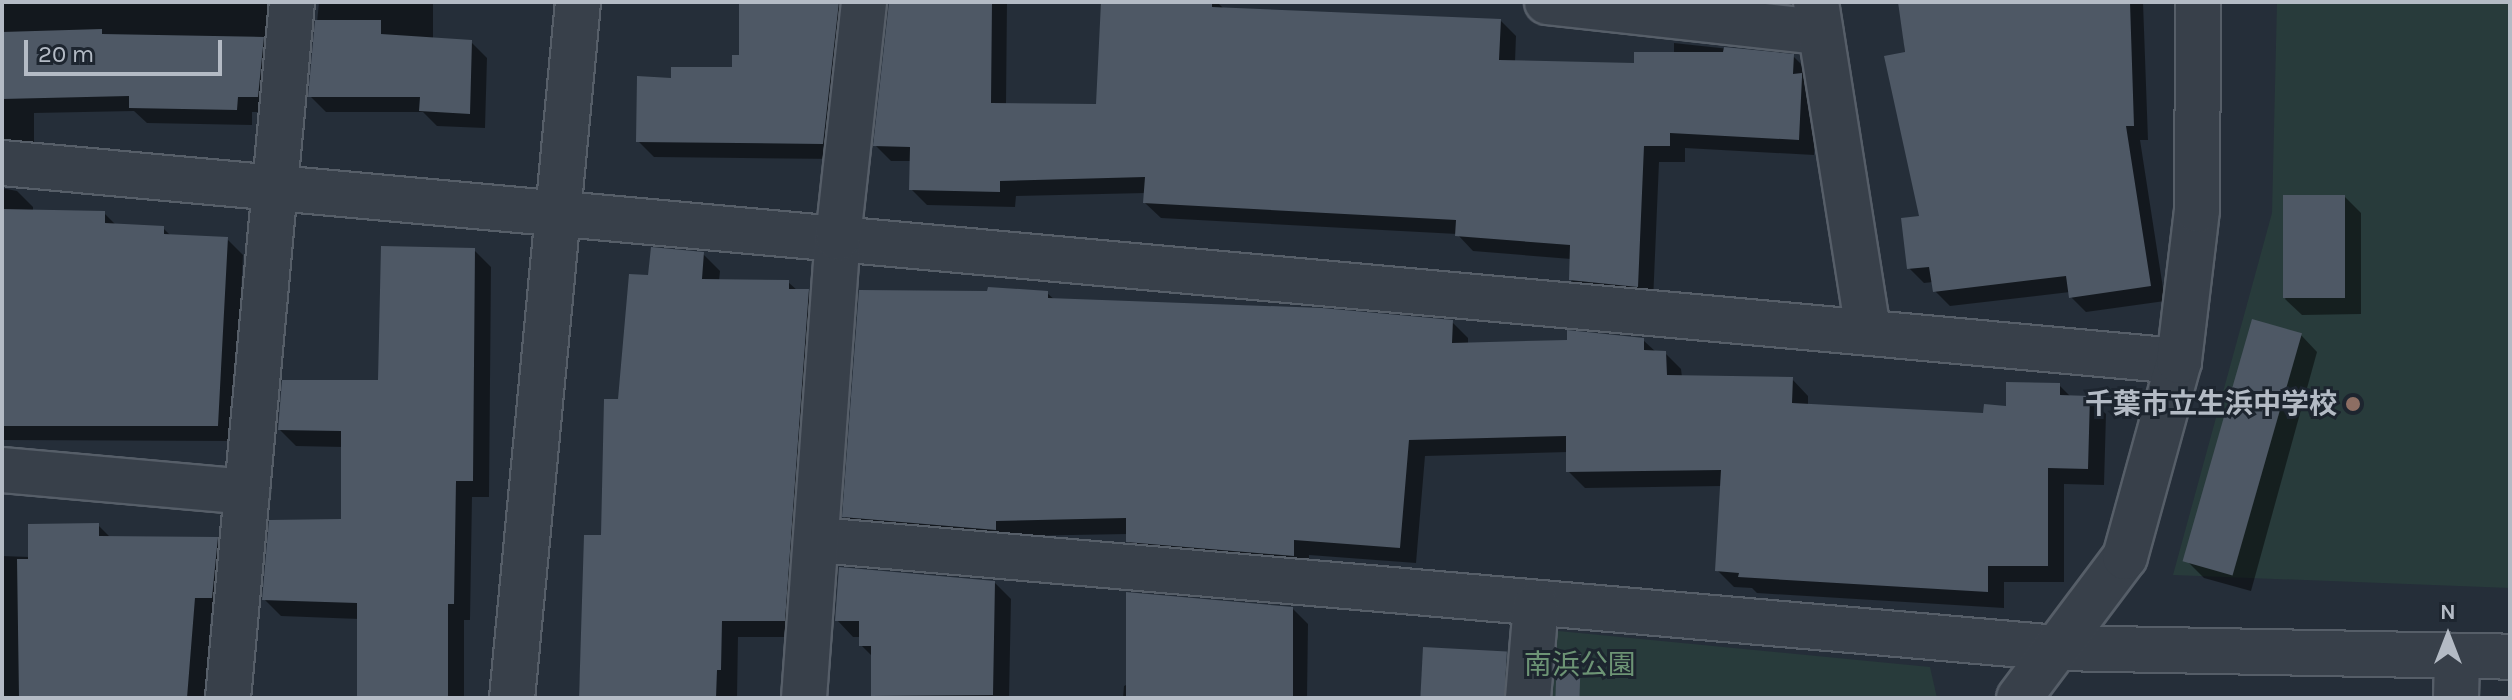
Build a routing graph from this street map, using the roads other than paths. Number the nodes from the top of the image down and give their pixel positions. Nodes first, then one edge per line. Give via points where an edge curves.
1 (292, 2) edge
2 (578, 2) edge
3 (864, 2) edge
4 (1547, 2) edge
5 (2198, 2) edge
6 (1818, 17) edge
7 (2, 163) edge
8 (275, 188) junction
9 (559, 213) junction
10 (838, 238) junction
11 (1868, 332) junction
12 (2179, 361) junction
13 (2, 470) edge
14 (247, 492) junction
15 (818, 540) junction
16 (1536, 605) junction
17 (2057, 648) junction
18 (2510, 657) edge
19 (2457, 677) edge
20 (228, 698) edge
21 (512, 698) edge
22 (804, 698) edge
23 (1528, 698) edge
24 (2019, 698) edge

1 - 8 street
2 - 9 street
3 - 10 street
4 - 6 street
5 - 12 street via 2197,210
6 - 11 street
7 - 8 street
8 - 9 street
8 - 14 street
9 - 10 street
9 - 21 street
10 - 11 street
10 - 15 street
11 - 12 street
12 - 17 street via 2125,557
13 - 14 street
14 - 20 street
15 - 16 street
15 - 22 street
16 - 17 street
16 - 23 street
17 - 19 street
17 - 24 street
18 - 19 street

